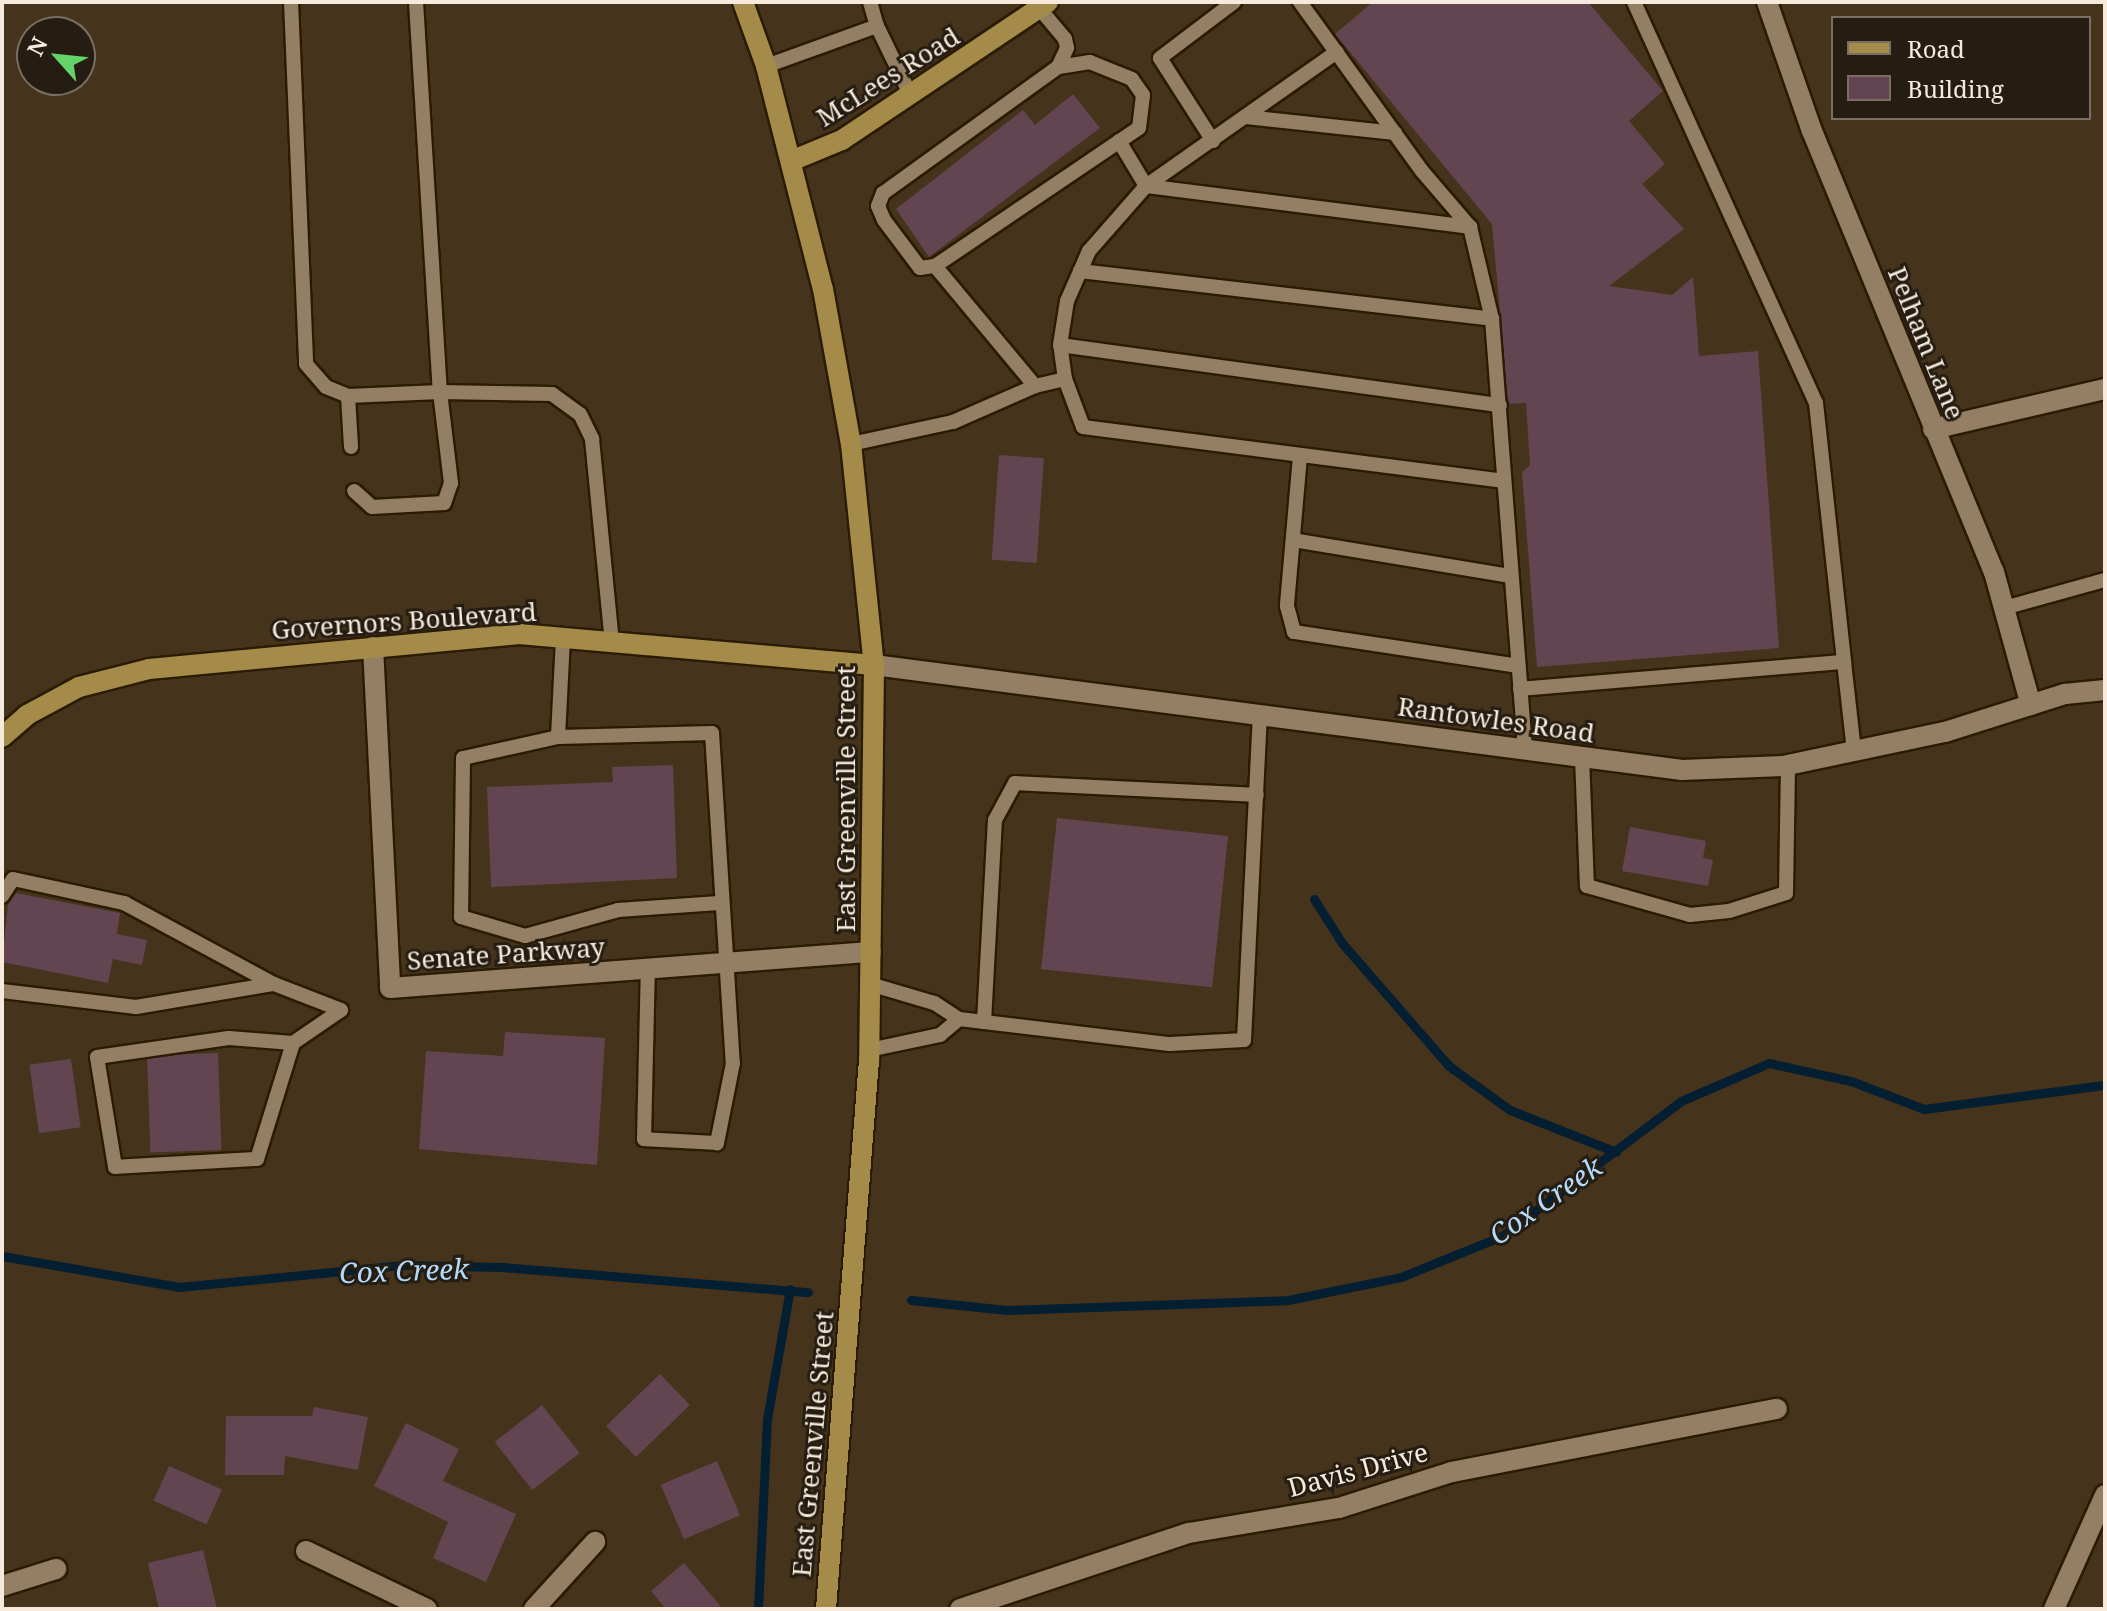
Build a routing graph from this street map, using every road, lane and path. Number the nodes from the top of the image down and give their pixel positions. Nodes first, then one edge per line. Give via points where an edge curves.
1 (291, 2) edge
2 (416, 2) edge
3 (743, 2) edge
4 (870, 2) edge
5 (1234, 2) edge
6 (1300, 2) edge
7 (1634, 2) edge
8 (1767, 2) edge
9 (1044, 5) edge
10 (877, 26) junction
11 (1337, 52) junction
12 (766, 66) junction
13 (1058, 67) junction
14 (911, 96) junction
15 (1246, 117) junction
16 (1395, 133) junction
17 (1119, 141) junction
18 (1213, 141) junction
19 (791, 161) junction
20 (1146, 186) junction
21 (1470, 227) junction
22 (935, 266) junction
23 (1080, 271) junction
24 (1492, 319) junction
25 (1060, 345) junction
26 (1065, 379) junction
27 (1035, 386) junction
28 (2105, 389) edge
29 (440, 392) junction
30 (348, 396) junction
31 (1500, 405) junction
32 (1933, 429) junction
33 (851, 444) junction
34 (351, 447) dead end
35 (1300, 456) junction
36 (1503, 481) junction
37 (354, 491) dead end
38 (1293, 540) junction
39 (1510, 576) junction
40 (2105, 580) edge
41 (2004, 608) junction
42 (563, 638) junction
43 (612, 642) junction
44 (373, 647) junction
45 (1844, 662) junction
46 (874, 665) junction
47 (1518, 666) junction
48 (1520, 689) junction
49 (2105, 690) edge
50 (2031, 705) junction
51 (1260, 714) junction
52 (2, 737) edge
53 (558, 737) junction
54 (1525, 750) junction
55 (1854, 751) junction
56 (1582, 757) junction
57 (1788, 765) junction
58 (1257, 795) junction
59 (2, 896) edge
60 (719, 903) junction
61 (871, 952) junction
62 (728, 961) junction
63 (648, 969) junction
64 (274, 984) junction
65 (870, 984) junction
66 (2, 991) edge
67 (959, 1019) junction
68 (984, 1022) junction
69 (293, 1043) junction
70 (869, 1050) junction
71 (1777, 1409) dead end
72 (2105, 1495) edge
73 (595, 1542) dead end
74 (306, 1551) dead end
75 (56, 1569) dead end
76 (2, 1586) edge
77 (427, 1609) edge
78 (534, 1609) edge
79 (826, 1609) edge
80 (960, 1609) edge
81 (2054, 1609) edge

1 - 30 lane via 306,364 326,387
2 - 29 lane
3 - 12 main road, East Greenville Street
4 - 10 lane
5 - 18 lane via 1160,58
6 - 11 lane
7 - 45 lane via 1666,62 1816,403
8 - 32 street, Pelham Lane via 1812,131
9 - 13 lane via 1065,39 1067,48
9 - 14 main road, McLees Road
10 - 12 lane
10 - 14 lane
11 - 15 lane
11 - 16 lane
12 - 19 main road, East Greenville Street
13 - 17 lane via 1090,62 1132,79 1143,95 1145,111 1139,128
13 - 22 lane via 883,193 878,206 903,251 920,268
14 - 19 main road, McLees Road via 842,140
15 - 16 lane
15 - 18 lane
16 - 21 lane
17 - 20 lane
17 - 22 lane
18 - 20 lane
19 - 33 main road, East Greenville Street via 823,289
20 - 21 lane
20 - 23 lane via 1089,251
21 - 24 lane
22 - 27 lane
23 - 24 lane
23 - 25 lane via 1067,301
24 - 31 lane
25 - 26 lane
25 - 31 lane
26 - 27 lane
26 - 35 lane via 1083,427
27 - 33 lane via 953,422
28 - 32 street
29 - 30 lane
29 - 37 lane via 450,496 444,503 372,507
29 - 43 lane via 552,394 580,414 592,439
30 - 34 lane
31 - 36 lane
32 - 41 street, Pelham Lane
33 - 46 main road, East Greenville Street
35 - 36 lane
35 - 38 lane
36 - 39 lane
38 - 39 lane
38 - 47 lane via 1287,606 1294,632
39 - 47 lane
40 - 41 lane
41 - 50 street, Pelham Lane
42 - 43 main road, Governors Boulevard
42 - 44 main road, Governors Boulevard via 519,634
42 - 53 lane
43 - 46 main road, Governors Boulevard
44 - 52 main road, Governors Boulevard via 109,677 52,700
44 - 63 street, Senate Parkway via 390,988
45 - 48 lane
45 - 55 lane
46 - 51 street, Rantowles Road
46 - 61 main road, East Greenville Street
47 - 48 lane
48 - 54 lane
49 - 50 street, Rantowles Road
50 - 55 street, Rantowles Road via 1945,732
51 - 54 street, Rantowles Road
51 - 58 lane
53 - 60 lane via 712,733
53 - 60 lane via 463,758 461,917 525,936 618,910
54 - 56 street, Rantowles Road
55 - 57 street, Rantowles Road
56 - 57 street, Rantowles Road via 1682,770
56 - 57 lane via 1587,886 1690,915 1729,911 1786,893
58 - 68 lane via 1015,783 995,820
58 - 68 lane via 1244,1040 1170,1044
59 - 64 lane via 13,879 124,903
60 - 62 lane
61 - 62 street, Senate Parkway
61 - 65 main road, East Greenville Street
62 - 63 street, Senate Parkway
62 - 63 lane via 733,1063 717,1143 644,1139
64 - 66 lane via 136,1007
64 - 69 lane via 341,1010
65 - 67 lane via 934,1003
65 - 70 main road, East Greenville Street
67 - 68 lane
67 - 70 lane via 940,1035
69 - 69 lane via 229,1038 97,1057 115,1167 257,1159
70 - 79 main road, East Greenville Street
71 - 80 street, Davis Drive via 1452,1472 1339,1508 1189,1533
72 - 81 street
73 - 78 street
74 - 77 street
75 - 76 street

